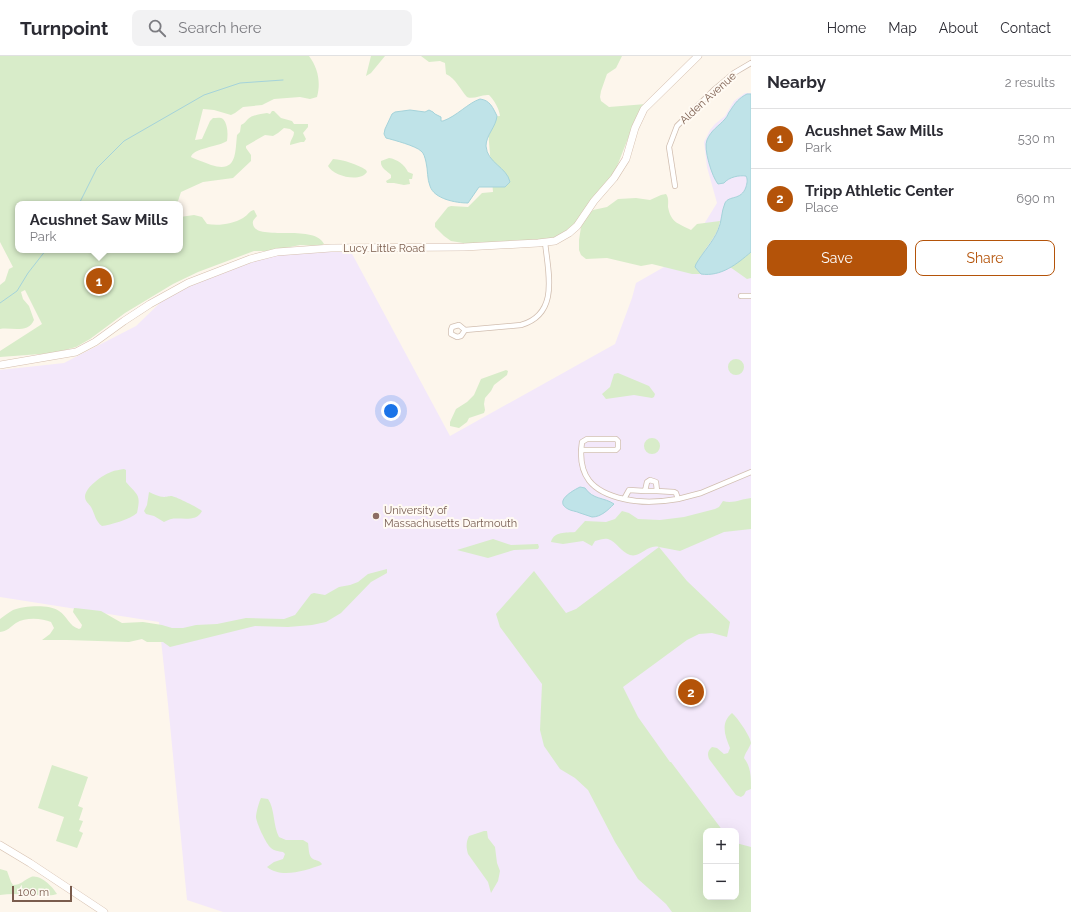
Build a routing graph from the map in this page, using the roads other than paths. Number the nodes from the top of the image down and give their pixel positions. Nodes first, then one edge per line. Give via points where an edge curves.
1 (698, 56) edge
2 (751, 64) edge
3 (675, 186) dead end
4 (545, 242) junction
5 (741, 296) dead end
6 (751, 296) edge
7 (465, 330) dead end
8 (0, 365) edge
9 (581, 450) junction
10 (751, 472) edge
11 (645, 491) junction
12 (657, 492) junction
13 (624, 499) junction
14 (678, 499) junction
15 (0, 845) edge
16 (104, 912) edge

1 - 4 street, Lucy Little Road via 644,109 622,168 577,226 555,241
2 - 3 street, Alden Avenue via 720,85 677,126 669,147
4 - 7 street via 549,292 546,305 538,316 521,325
4 - 8 street, Lucy Little Road via 464,247 331,248 278,252 250,259 188,282 76,352
5 - 6 street
9 - 9 street via 613,451 618,448 618,441 587,439 582,442
9 - 13 street via 583,471 590,483 602,492
10 - 14 street
11 - 12 street
11 - 12 street via 650,480 656,482
11 - 13 street via 629,490
12 - 14 street via 674,492
13 - 14 street
15 - 16 street

